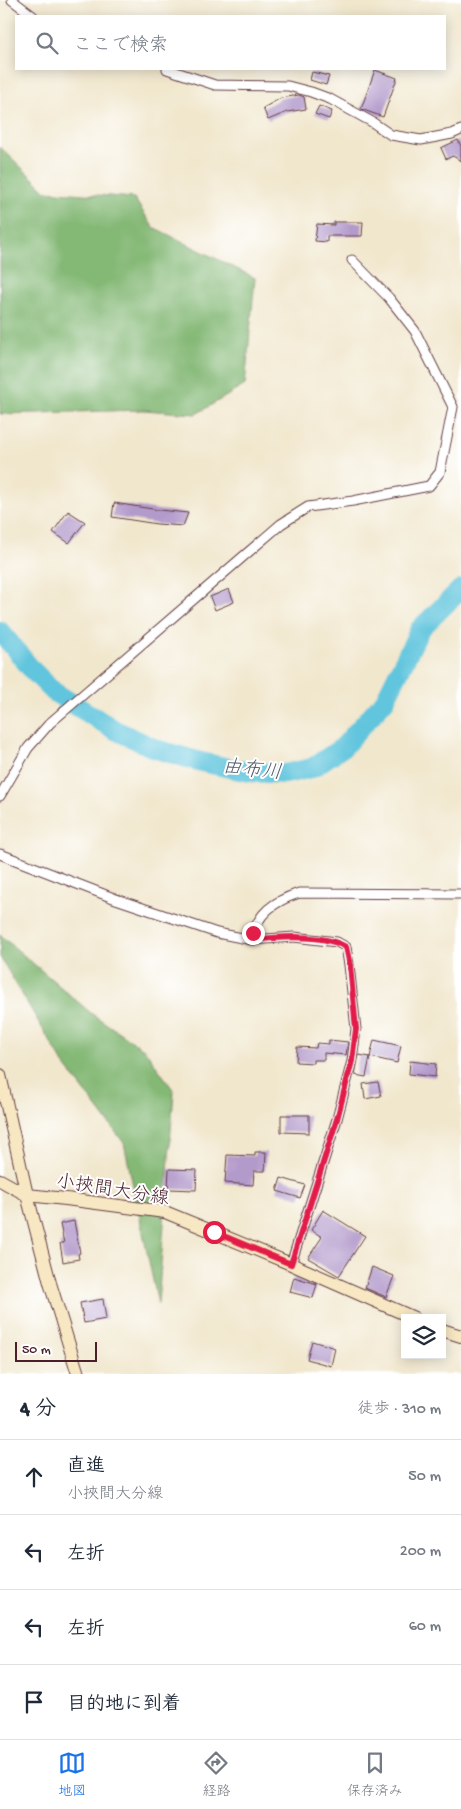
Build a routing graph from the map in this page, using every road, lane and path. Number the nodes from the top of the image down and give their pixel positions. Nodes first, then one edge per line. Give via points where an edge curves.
1 (12, 0) edge
2 (32, 15) edge
3 (171, 70) edge
4 (461, 130) edge
5 (352, 260) dead end
6 (457, 405) edge
7 (0, 796) edge
8 (0, 854) edge
9 (461, 894) edge
10 (252, 940) junction
11 (0, 1075) edge
12 (0, 1180) edge
13 (27, 1195) junction
14 (291, 1264) junction
15 (405, 1314) edge
16 (446, 1331) edge
17 (461, 1336) edge
18 (78, 1374) edge

1 - 2 street
3 - 4 street via 216,84 288,86 311,92 330,99 391,135 421,140
5 - 6 street via 415,331
6 - 7 street via 440,472 429,486 308,507 281,524 50,723 28,748
8 - 10 street via 116,899
9 - 10 street via 299,893 281,899 264,911
10 - 14 street via 294,937 337,942 346,947 350,965 356,1029 352,1061
11 - 13 main road
12 - 13 main road, 小挾間大分線
13 - 14 main road, 小挾間大分線 via 165,1212
13 - 18 main road
14 - 15 main road, 小挾間大分線
16 - 17 main road

